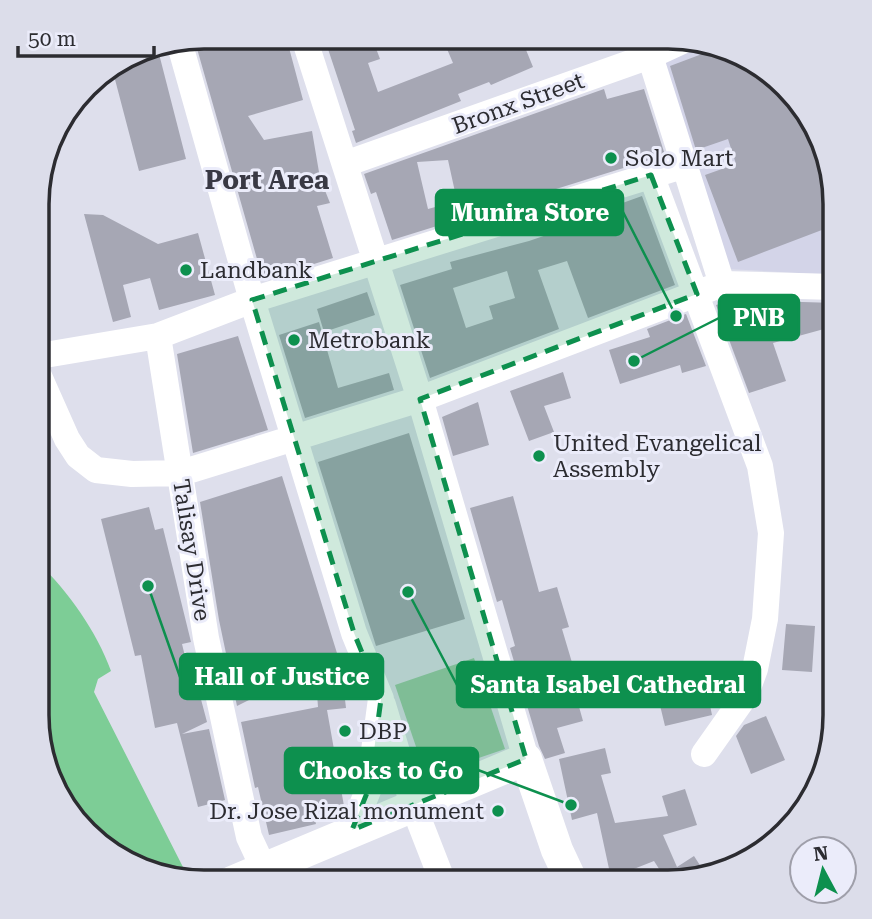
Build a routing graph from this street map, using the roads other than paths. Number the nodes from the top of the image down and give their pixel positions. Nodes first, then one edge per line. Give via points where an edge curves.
1 (308, 49) edge
2 (665, 49) edge
3 (182, 50) edge
4 (650, 56) junction
5 (345, 164) junction
6 (685, 164) junction
7 (651, 175) junction
8 (377, 263) junction
9 (722, 284) junction
10 (823, 287) edge
11 (697, 294) junction
12 (252, 300) junction
13 (158, 336) junction
14 (49, 354) edge
15 (49, 398) edge
16 (420, 400) junction
17 (296, 437) junction
18 (181, 473) junction
19 (381, 699) junction
20 (704, 754) dead end
21 (526, 759) junction
22 (413, 805) junction
23 (352, 831) junction
24 (274, 870) edge
25 (277, 870) edge
26 (438, 870) edge
27 (566, 870) edge

1 - 5 street
2 - 4 street, Bronx Street
3 - 12 street
4 - 5 street, Bronx Street
4 - 6 street
5 - 8 street
6 - 7 street
6 - 9 street
7 - 8 street
7 - 11 street
8 - 12 street
8 - 16 street
9 - 10 street
9 - 11 street
11 - 16 street
11 - 20 street via 760,466 771,533 765,620 755,669 745,696
12 - 13 street
12 - 17 street
13 - 14 street
13 - 18 street, Talisay Drive
15 - 18 street via 78,456 96,470
16 - 17 street
16 - 21 street
17 - 18 street
17 - 19 street via 354,633
18 - 24 street, Talisay Drive via 206,638 249,837
19 - 22 street
19 - 23 street via 369,788
21 - 22 main road
21 - 27 main road
22 - 23 main road
22 - 26 street
23 - 25 main road

